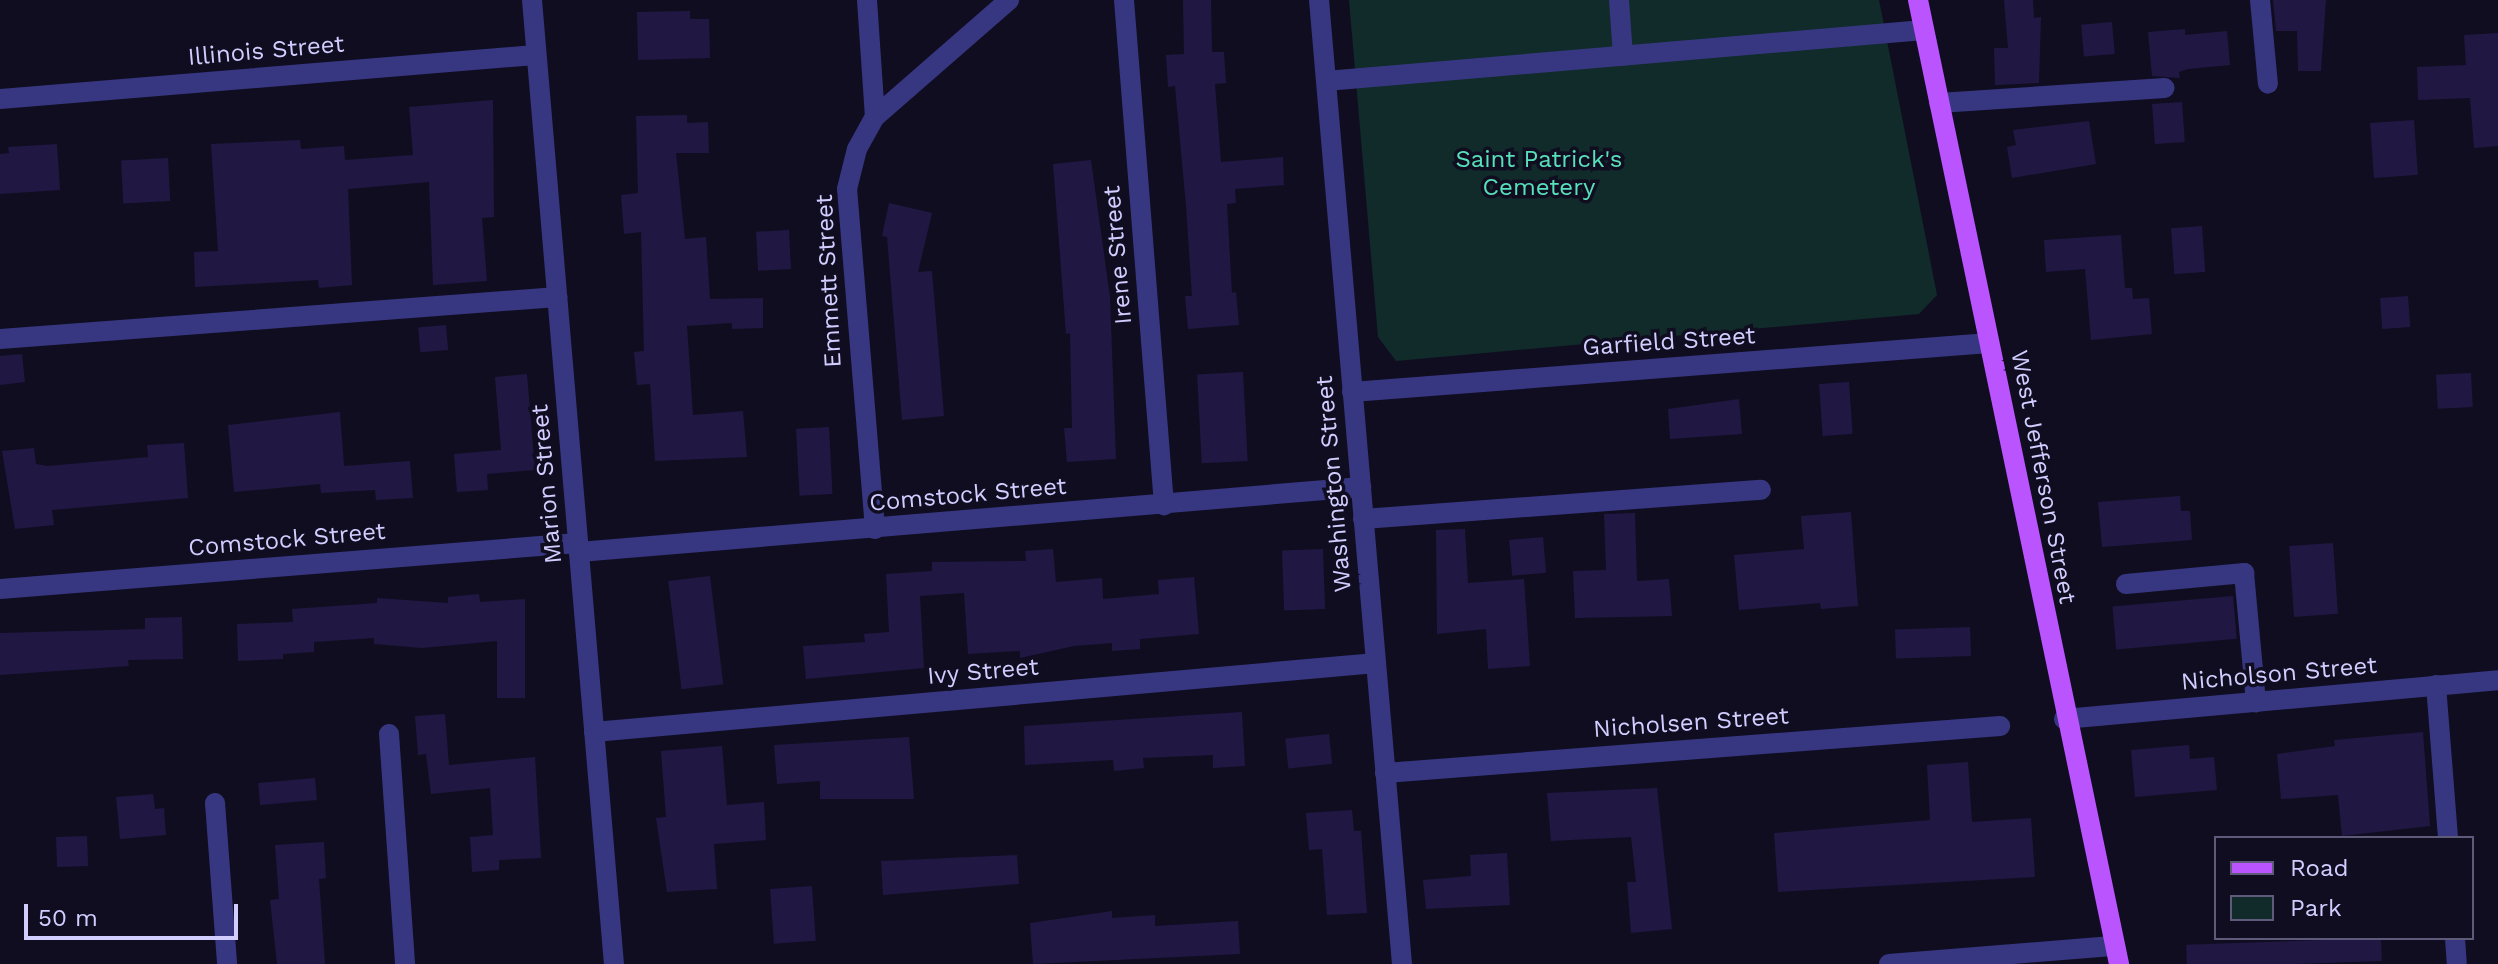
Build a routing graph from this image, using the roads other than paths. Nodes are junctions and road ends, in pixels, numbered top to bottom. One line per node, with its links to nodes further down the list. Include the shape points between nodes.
1 (532, 0): 10 (street, Marion Street)
2 (867, 0): 17 (street)
3 (1009, 0): 17 (street, Emmett Street)
4 (1124, 0): 24 (street, Irene Street)
5 (1319, 0): 12 (street, Washington Street)
6 (1619, 0): 11 (street)
7 (1918, 0): 9 (main road, West Jefferson Street)
8 (2260, 0): 13 (street)
9 (1924, 30): 11 (street); 16 (main road, West Jefferson Street)
10 (535, 55): 15 (street, Illinois Street); 18 (street, Marion Street)
11 (1623, 56): 12 (street)
12 (1326, 81): 21 (street, Washington Street)
13 (2268, 84)
14 (2165, 88): 16 (street)
15 (0, 99)
16 (1939, 103): 20 (main road, West Jefferson Street)
17 (875, 117): 26 (street, Emmett Street, via 857,149 847,189)
18 (557, 297): 19 (street); 27 (street, Marion Street)
19 (0, 339)
20 (1989, 343): 21 (street, Garfield Street); 34 (main road, West Jefferson Street)
21 (1352, 392): 22 (street, Washington Street)
22 (1361, 487): 24 (street, Comstock Street); 25 (street, Washington Street)
23 (1761, 490): 25 (street)
24 (1164, 505): 26 (street, Comstock Street)
25 (1363, 519): 30 (street, Washington Street)
26 (875, 529): 27 (street, Comstock Street)
27 (579, 547): 29 (street, Comstock Street); 36 (street, Marion Street)
28 (2126, 584): 33 (street, via 2244,573)
29 (0, 589)
30 (1376, 663): 36 (street, Ivy Street); 38 (street, Washington Street)
31 (2498, 680): 32 (street, Nicholson Street)
32 (2436, 685): 33 (street, Nicholson Street); 40 (street)
33 (2256, 702): 34 (street, Nicholson Street)
34 (2064, 719): 42 (main road, West Jefferson Street)
35 (2000, 726): 38 (street, Nicholsen Street)
36 (594, 732): 45 (street, Marion Street)
37 (389, 734): 44 (street)
38 (1385, 773): 46 (street, Washington Street)
39 (215, 803): 43 (street)
40 (2448, 836)
41 (2455, 940): 48 (street)
42 (2117, 955): 47 (street)
43 (227, 964)
44 (405, 964)
45 (614, 964)
46 (1402, 964)
47 (1889, 964)
48 (2457, 964)

